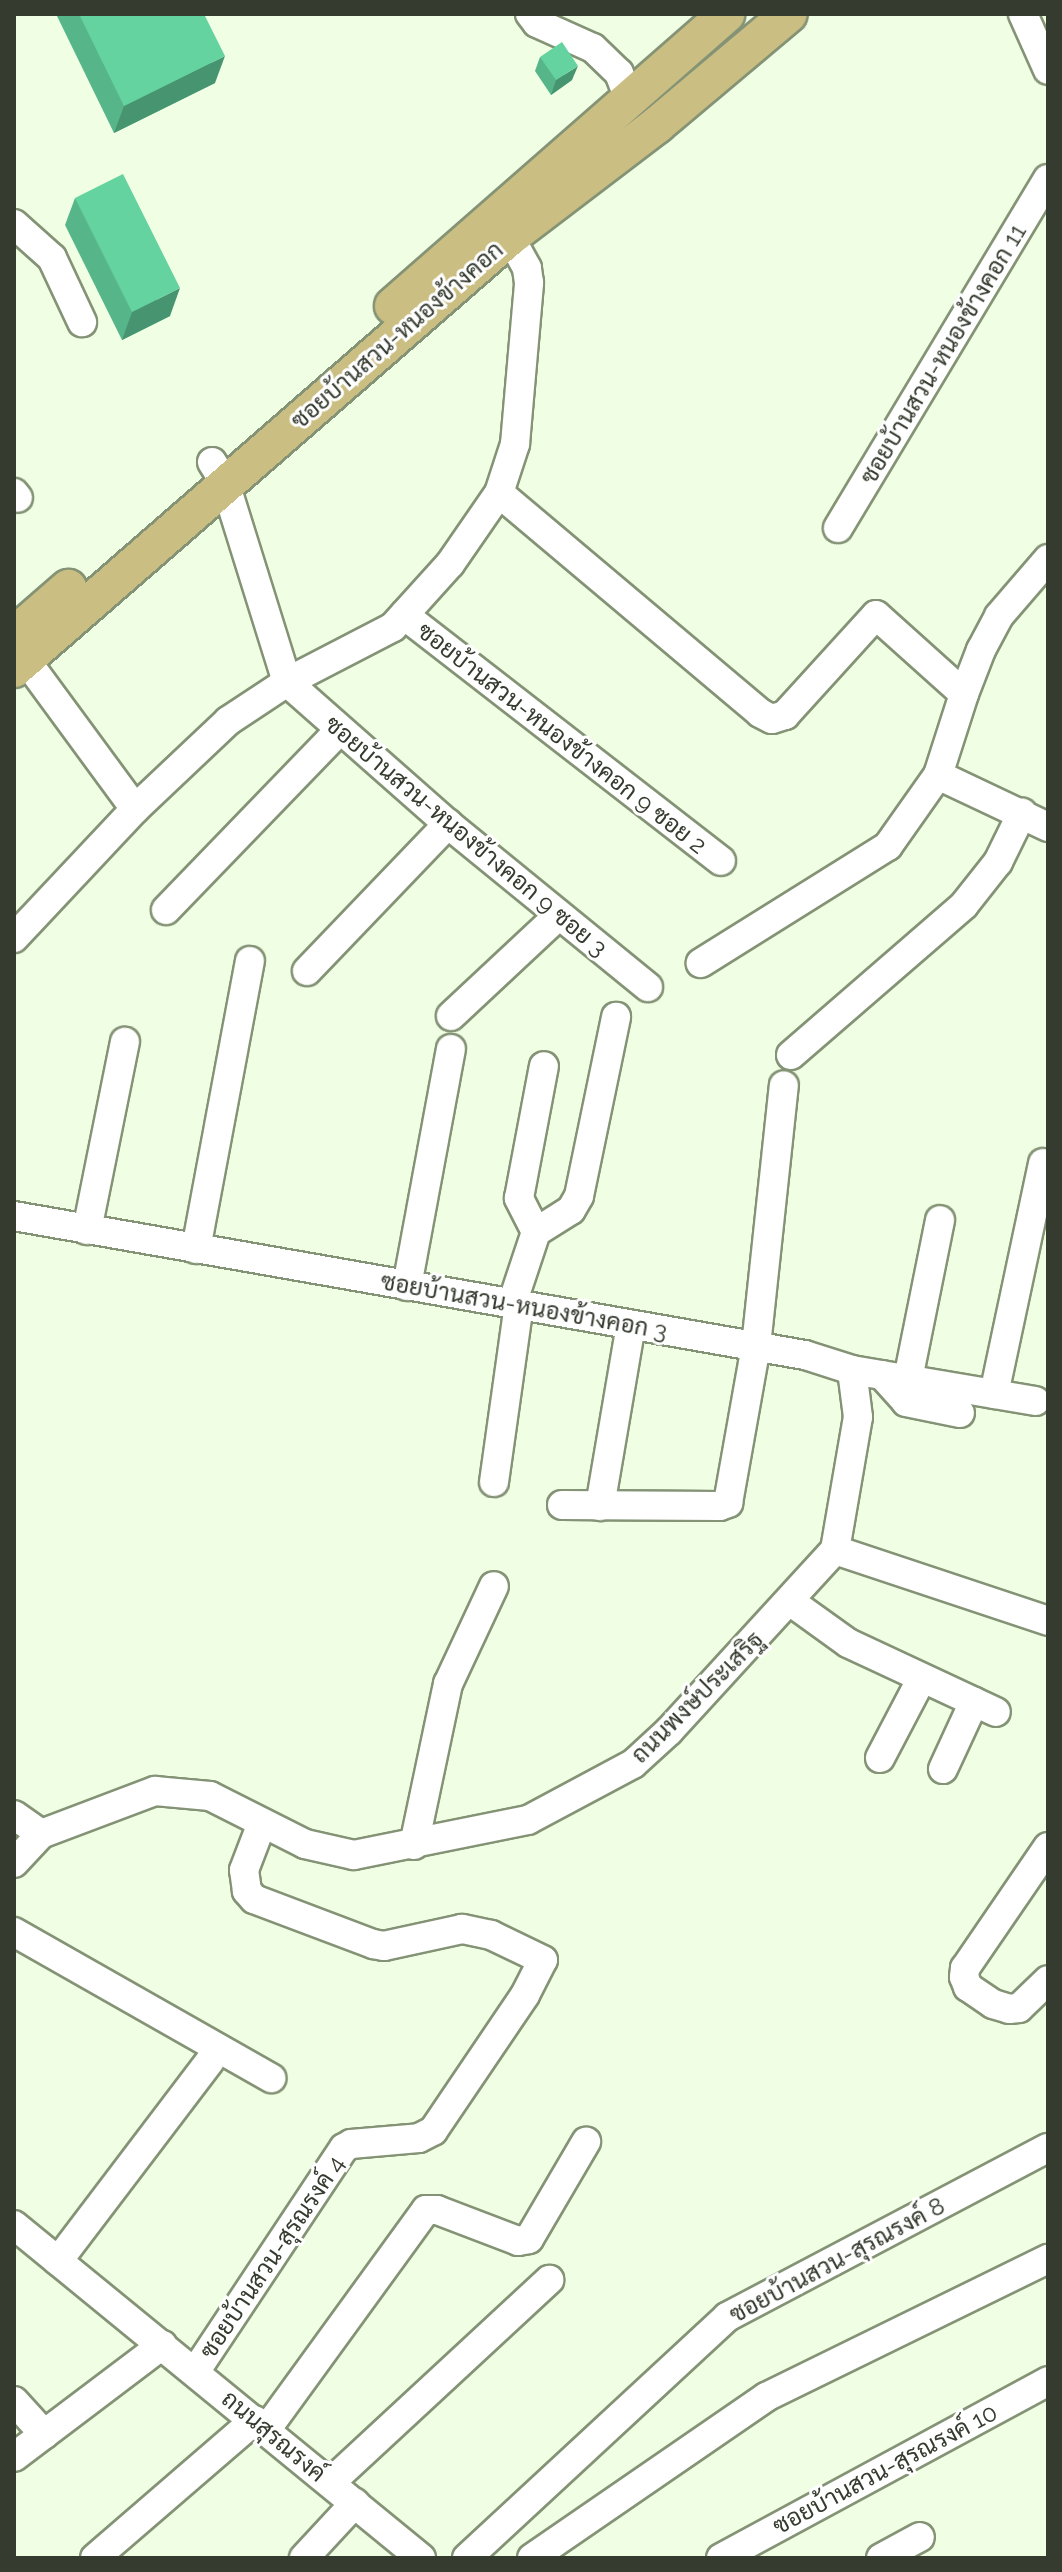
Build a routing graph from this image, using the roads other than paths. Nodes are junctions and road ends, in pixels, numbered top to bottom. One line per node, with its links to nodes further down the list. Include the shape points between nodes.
1 (530, 14): 6 (street, via 537,23 593,48 619,73)
2 (726, 14): 6 (main road, ซอยบ้านสวน-หนองข้างคอก)
3 (789, 14): 9 (main road, ซอยบ้านสวน-หนองข้างคอก, via 657,125)
4 (1023, 14): 5 (street)
5 (1048, 70)
6 (628, 97): 11 (main road, ซอยบ้านสวน-หนองข้างคอก)
7 (1044, 197): 13 (street, ซอยบ้านสวน-หนองข้างคอก 11)
8 (14, 224): 10 (street, via 52,258)
9 (510, 237): 11 (main road, ซอยบ้านสวน-หนองข้างคอก); 12 (street, via 529,283 519,417)
10 (82, 322)
11 (219, 472): 16 (main road, ซอยบ้านสวน-หนองข้างคอก); 17 (street)
12 (499, 493): 15 (street, via 450,564); 18 (street, via 772,719 785,715 876,615)
13 (838, 528)
14 (1048, 559): 18 (street, via 999,616)
15 (404, 615): 17 (street, via 393,627); 25 (street, ซอยบ้านสวน-หนองข้างคอก 9 ซอย 2)
16 (18, 654): 21 (street)
17 (287, 682): 19 (street, ซอยบ้านสวน-หนองข้างคอก 9 ซอย 3); 21 (street, via 228,721)
18 (964, 694): 20 (street)
19 (339, 731): 23 (street, ซอยบ้านสวน-หนองข้างคอก 9 ซอย 3); 26 (street)
20 (938, 775): 22 (street); 30 (street, via 888,846)
21 (135, 809): 28 (street)
22 (1022, 813): 24 (street); 37 (street, via 998,862 964,905)
23 (448, 824): 27 (street, ซอยบ้านสวน-หนองข้างคอก 9 ซอย 3); 31 (street)
24 (1048, 827)
25 (721, 861)
26 (166, 910)
27 (558, 916): 32 (street, ซอยบ้านสวน-หนองข้างคอก 9 ซอย 3); 33 (street)
28 (14, 938)
29 (250, 961): 45 (street)
30 (701, 963)
31 (307, 971)
32 (648, 987)
33 (451, 1016)
34 (616, 1017): 44 (street, via 579,1196 571,1210)
35 (125, 1042): 43 (street)
36 (451, 1049): 46 (street)
37 (791, 1055)
38 (544, 1066): 44 (street, via 519,1198)
39 (784, 1085): 49 (street)
40 (1043, 1163): 52 (street)
41 (14, 1216): 43 (street, ซอยบ้านสวน-หนองข้างคอก 3)
42 (940, 1220): 51 (street)
43 (87, 1230): 45 (street, ซอยบ้านสวน-หนองข้างคอก 3)
44 (536, 1232): 47 (street)
45 (196, 1249): 46 (street, ซอยบ้านสวน-หนองข้างคอก 3)
46 (407, 1286): 47 (street, ซอยบ้านสวน-หนองข้างคอก 3)
47 (516, 1305): 48 (street, ซอยบ้านสวน-หนองข้างคอก 3); 55 (street)
48 (631, 1325): 49 (street, ซอยบ้านสวน-หนองข้างคอก 3); 57 (street)
49 (756, 1346): 50 (street, ซอยบ้านสวน-หนองข้างคอก 3); 57 (street, via 728,1503)
50 (852, 1370): 51 (street, ซอยบ้านสวน-หนองข้างคอก 3); 58 (street, via 858,1417)
51 (895, 1377): 52 (street, ซอยบ้านสวน-หนองข้างคอก 3); 54 (street, via 906,1402)
52 (994, 1394): 53 (street, ซอยบ้านสวน-หนองข้างคอก 3)
53 (1035, 1401)
54 (960, 1413)
55 (494, 1482)
56 (562, 1505): 57 (street)
57 (600, 1506)
58 (835, 1550): 60 (street, ถนนพงษ์ประเสริฐ); 61 (street)
59 (494, 1586): 68 (street, via 448,1684)
60 (791, 1602): 62 (street, via 848,1643); 68 (street, ถนนพงษ์ประเสริฐ, via 633,1764 528,1820)
61 (1048, 1621)
62 (922, 1678): 63 (street); 64 (street, via 985,1707)
63 (880, 1758)
64 (943, 1769)
65 (14, 1815): 67 (street)
66 (262, 1823): 67 (street, ถนนพงษ์ประเสริฐ, via 210,1796 155,1791); 68 (street, ถนนพงษ์ประเสริฐ, via 305,1844 354,1855); 82 (street, ซอยบ้านสวน-สุรณรงค์ 4, via 244,1870 247,1891 254,1899 373,1944 462,1929 491,1935 543,1960 433,2131 419,2138 351,2144 341,2152)
67 (41, 1834): 70 (street, ถนนพงษ์ประเสริฐ)
68 (414, 1845)
69 (1048, 1847): 72 (street, via 965,1968 968,1987 1009,2009 1019,2008)
70 (15, 1860)
71 (14, 1932): 74 (street)
72 (1048, 1980)
73 (210, 2061): 79 (street)
74 (271, 2078)
75 (586, 2142): 85 (street, via 529,2239 518,2241 426,2210)
76 (1048, 2148): 94 (street, ซอยบ้านสวน-สุรณรงค์ 8, via 727,2317)
77 (14, 2225): 79 (street, ถนนสุรณรงค์)
78 (1048, 2259): 95 (street, via 766,2397)
79 (58, 2261): 81 (street, ถนนสุรณรงค์)
80 (549, 2280): 88 (street)
81 (162, 2345): 82 (street, ถนนสุรณรงค์); 86 (street)
82 (195, 2372): 85 (street, ถนนสุรณรงค์)
83 (1048, 2381): 96 (street, ซอยบ้านสวน-สุรณรงค์ 10)
84 (14, 2401): 86 (street)
85 (260, 2425): 88 (street, ถนนสุรณรงค์); 91 (street)
86 (44, 2434): 87 (street)
87 (14, 2457)
88 (330, 2483): 89 (street, ถนนสุรณรงค์)
89 (355, 2503): 92 (street); 93 (street, ถนนสุรณรงค์)
90 (920, 2537): 97 (street)
91 (103, 2556)
92 (304, 2558)
93 (421, 2558)
94 (467, 2558)
95 (532, 2558)
96 (721, 2558)
97 (881, 2558)

